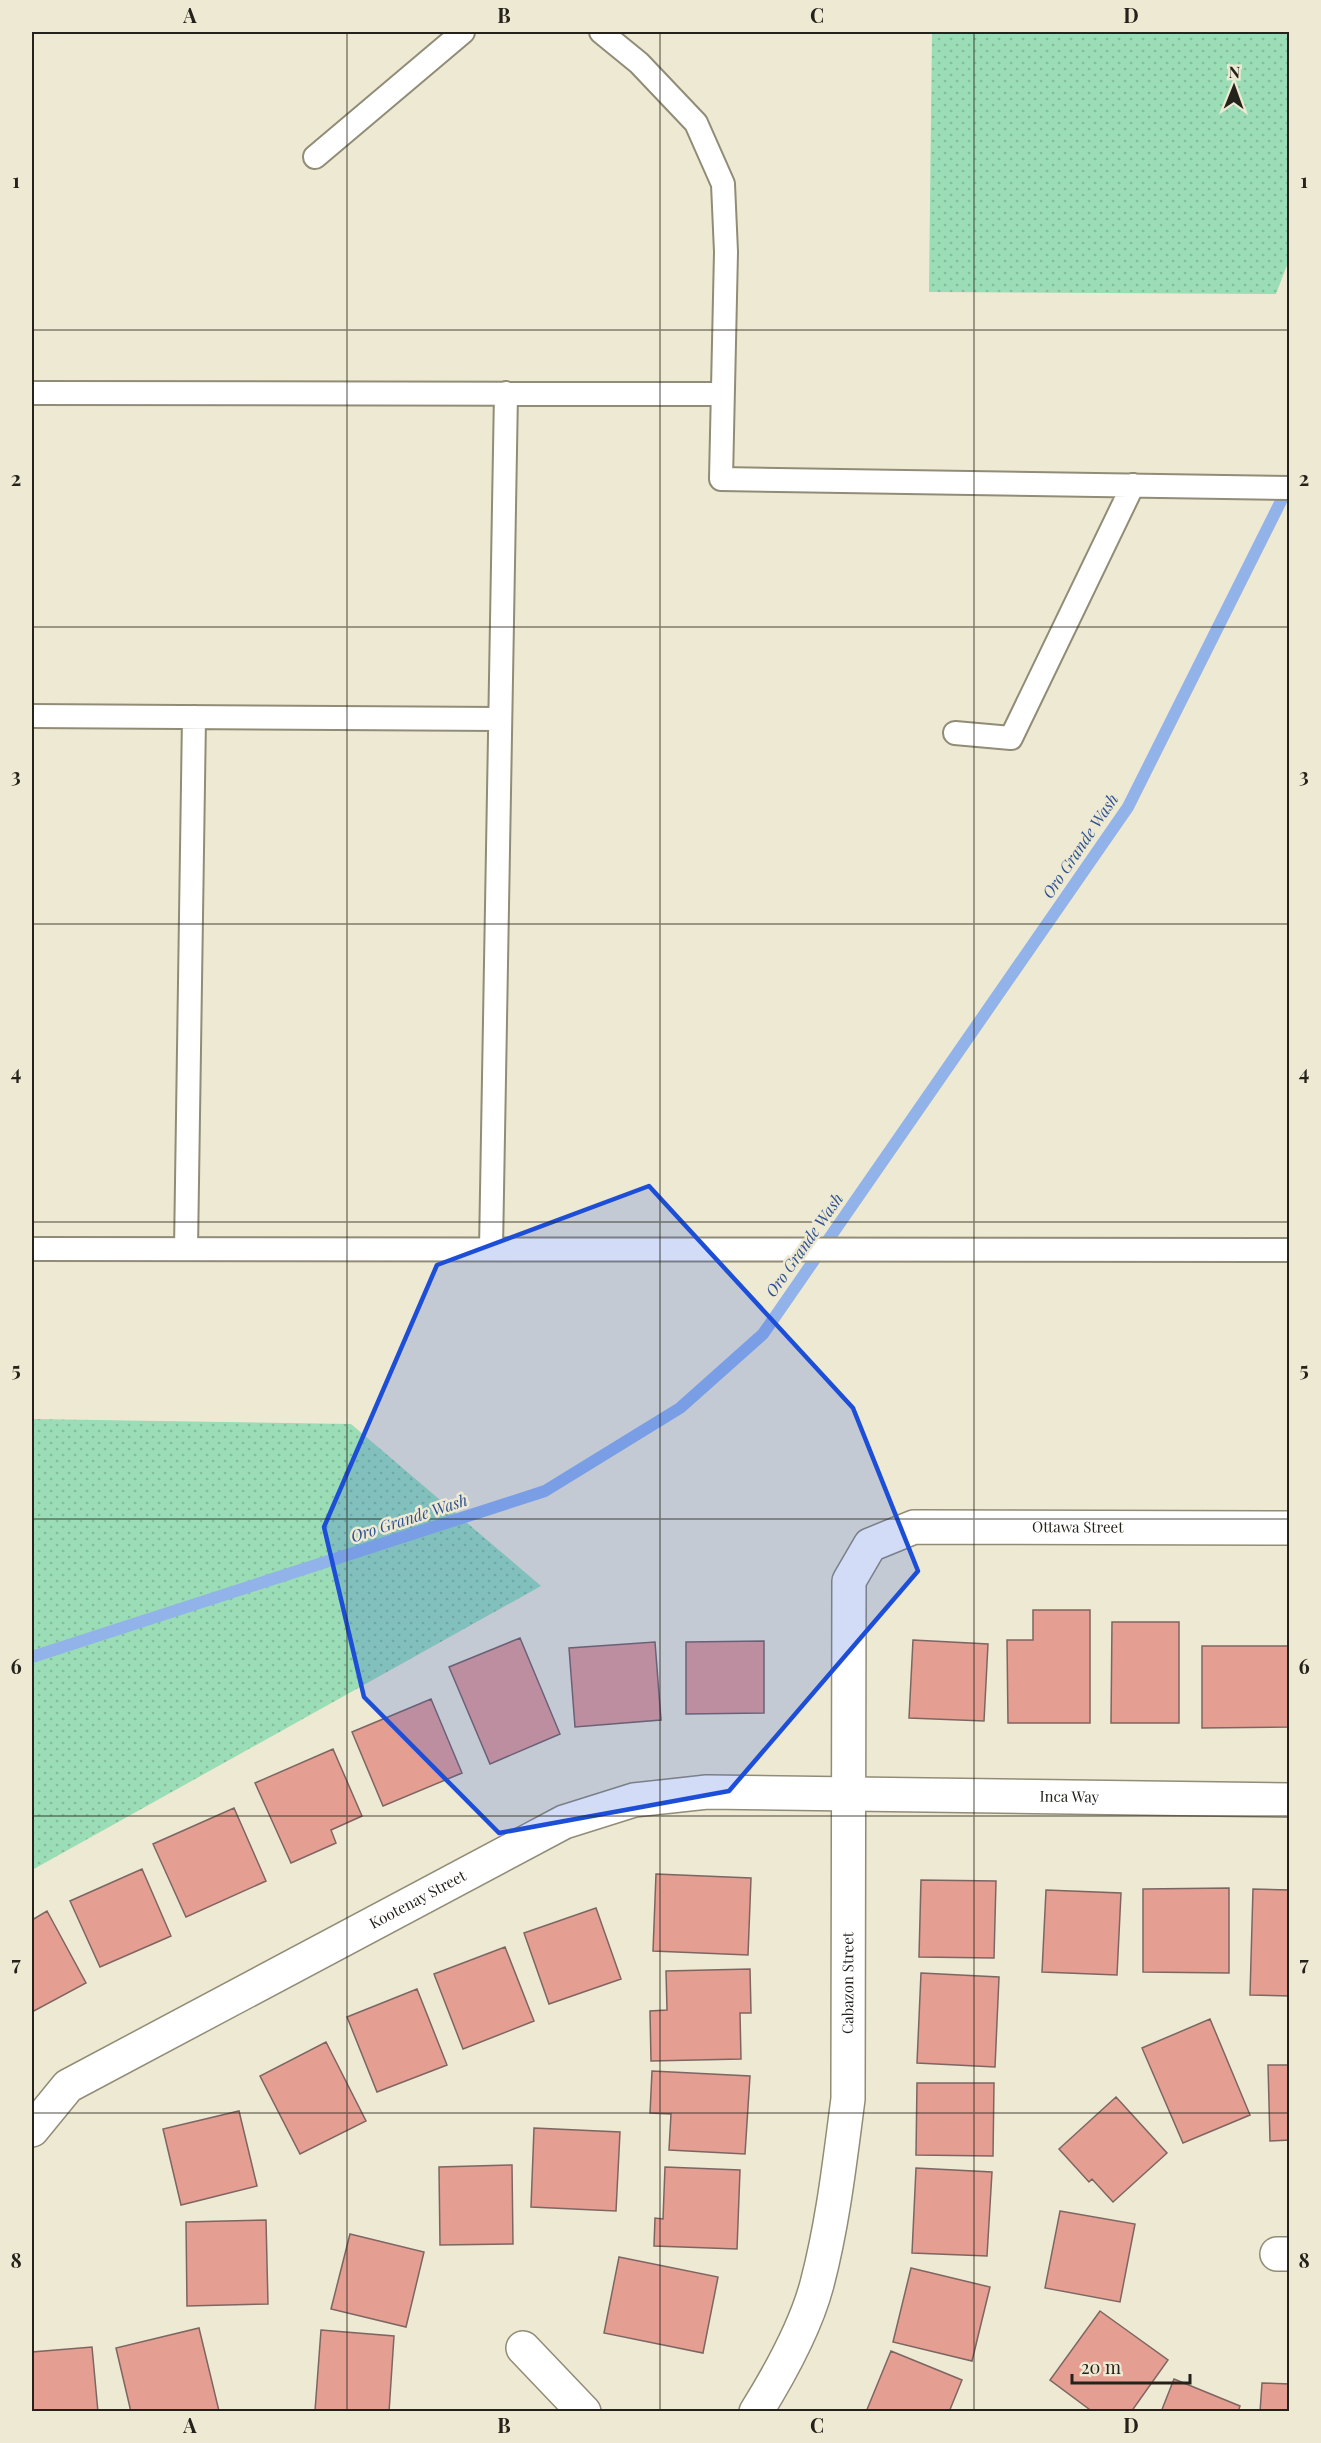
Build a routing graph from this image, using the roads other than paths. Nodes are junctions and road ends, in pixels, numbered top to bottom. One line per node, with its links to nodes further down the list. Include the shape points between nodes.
1 (463, 32): 3 (lane)
2 (601, 32): 6 (lane, via 639,63 696,123 723,184 726,252)
3 (315, 158)
4 (32, 393): 5 (lane)
5 (506, 393): 6 (lane); 11 (lane)
6 (722, 394): 7 (lane, via 721,479)
7 (1133, 485): 8 (lane); 12 (lane, via 1011,738)
8 (1290, 488)
9 (32, 716): 10 (lane)
10 (194, 717): 11 (lane); 14 (lane)
11 (500, 719): 15 (lane)
12 (955, 733)
13 (32, 1249): 14 (lane)
14 (186, 1249): 15 (lane)
15 (491, 1249): 16 (lane)
16 (1290, 1250)
17 (1290, 1528): 18 (street, Ottawa Street, via 914,1527)
18 (870, 1545): 19 (street, Cabazon Street, via 849,1581)
19 (848, 1796): 20 (street, Inca Way); 21 (street, Kootenay Street, via 707,1792 633,1800 564,1822 68,2086); 24 (street, Cabazon Street, via 848,2098 838,2177 816,2286 780,2374)
20 (1290, 1800)
21 (32, 2130)
22 (523, 2348): 23 (street)
23 (584, 2412)
24 (756, 2412)

